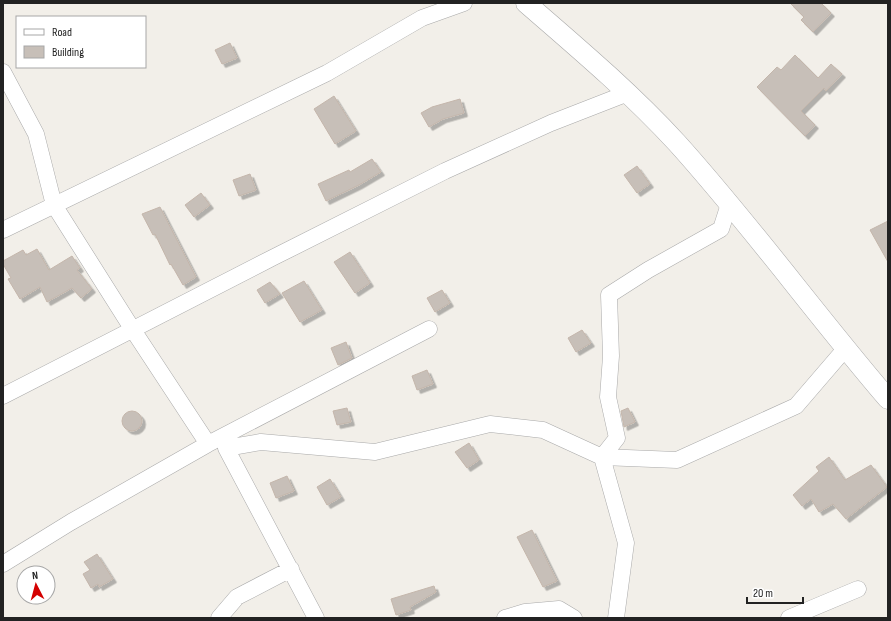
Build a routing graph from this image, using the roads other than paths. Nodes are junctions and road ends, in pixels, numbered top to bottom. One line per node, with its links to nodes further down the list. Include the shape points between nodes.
1 (464, 3): 6 (street, via 422,18 327,73)
2 (526, 3): 4 (street)
3 (3, 72): 6 (street, via 36,134)
4 (628, 93): 5 (street); 9 (street, via 551,123 445,171)
5 (729, 204): 10 (street); 14 (street, via 721,229 609,295 611,356 608,397 617,438)
6 (54, 205): 7 (street); 9 (street)
7 (3, 230)
8 (428, 329): 13 (street)
9 (133, 330): 11 (street); 13 (street)
10 (845, 349): 12 (street); 14 (street, via 796,406 677,460)
11 (3, 396)
12 (888, 399)
13 (208, 444): 15 (street)
14 (602, 457): 16 (street, via 543,430 490,424 375,452 261,442 226,448); 22 (street, via 626,542)
15 (3, 564)
16 (291, 569): 18 (street, via 237,597); 19 (street)
17 (858, 589): 23 (street)
18 (219, 618)
19 (316, 618)
20 (505, 618): 21 (street, via 525,612 559,609)
21 (574, 618)
22 (616, 618)
23 (789, 618)

